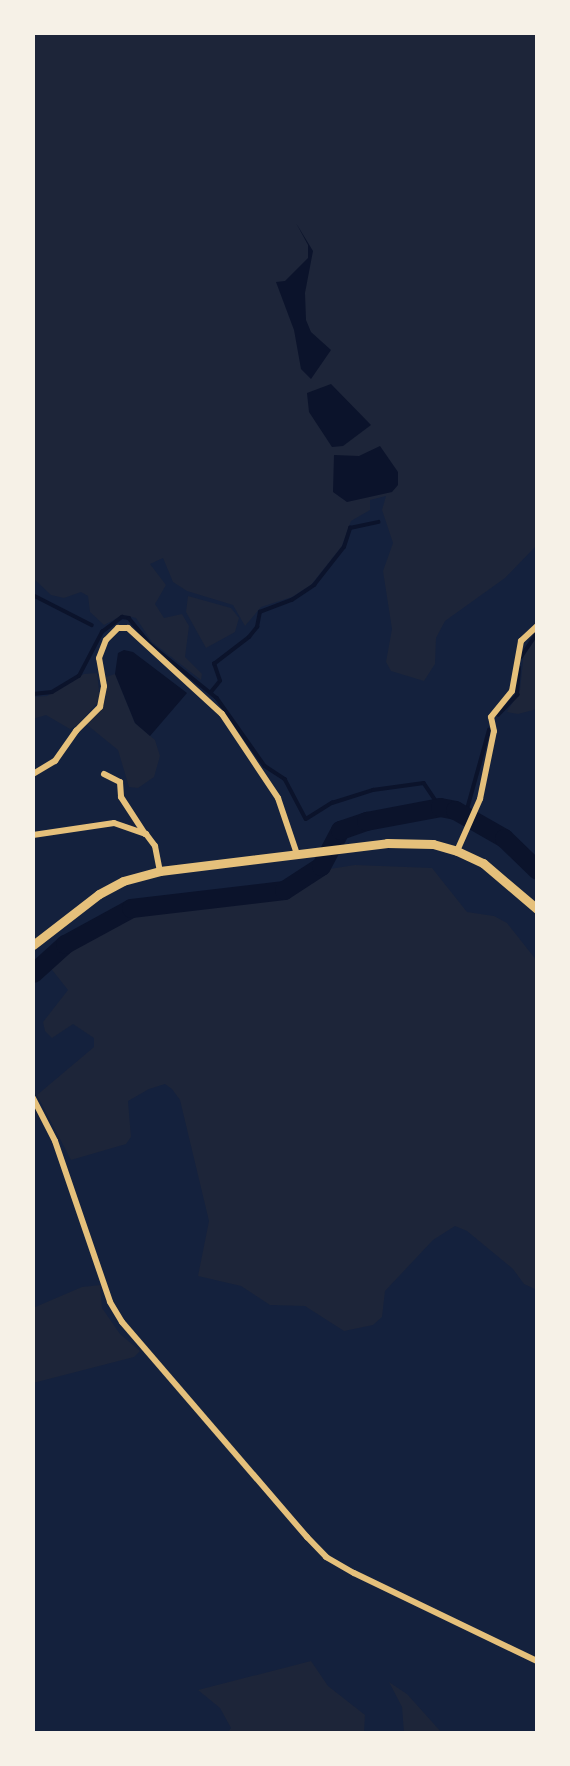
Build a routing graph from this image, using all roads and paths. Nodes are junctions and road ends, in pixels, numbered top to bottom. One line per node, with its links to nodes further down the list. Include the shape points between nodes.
1 (537, 626): 6 (street, via 518,647 512,691 491,717 494,731 477,807)
2 (33, 774): 7 (street, via 55,761 76,730 100,707 104,686 99,658 106,640 118,628 128,628 222,713 278,798)
3 (104, 774): 4 (street, via 120,782 121,797)
4 (146, 834): 5 (street, via 104,823); 8 (street, via 155,846)
5 (33, 835)
6 (457, 851): 7 (main road, via 410,842); 9 (main road, via 483,863)
7 (297, 854): 8 (main road)
8 (160, 871): 10 (main road, via 99,894)
9 (537, 909)
10 (33, 945)
11 (33, 1098): 12 (street, via 55,1140 110,1302 122,1322 307,1537 326,1557 354,1573)
12 (537, 1661)

